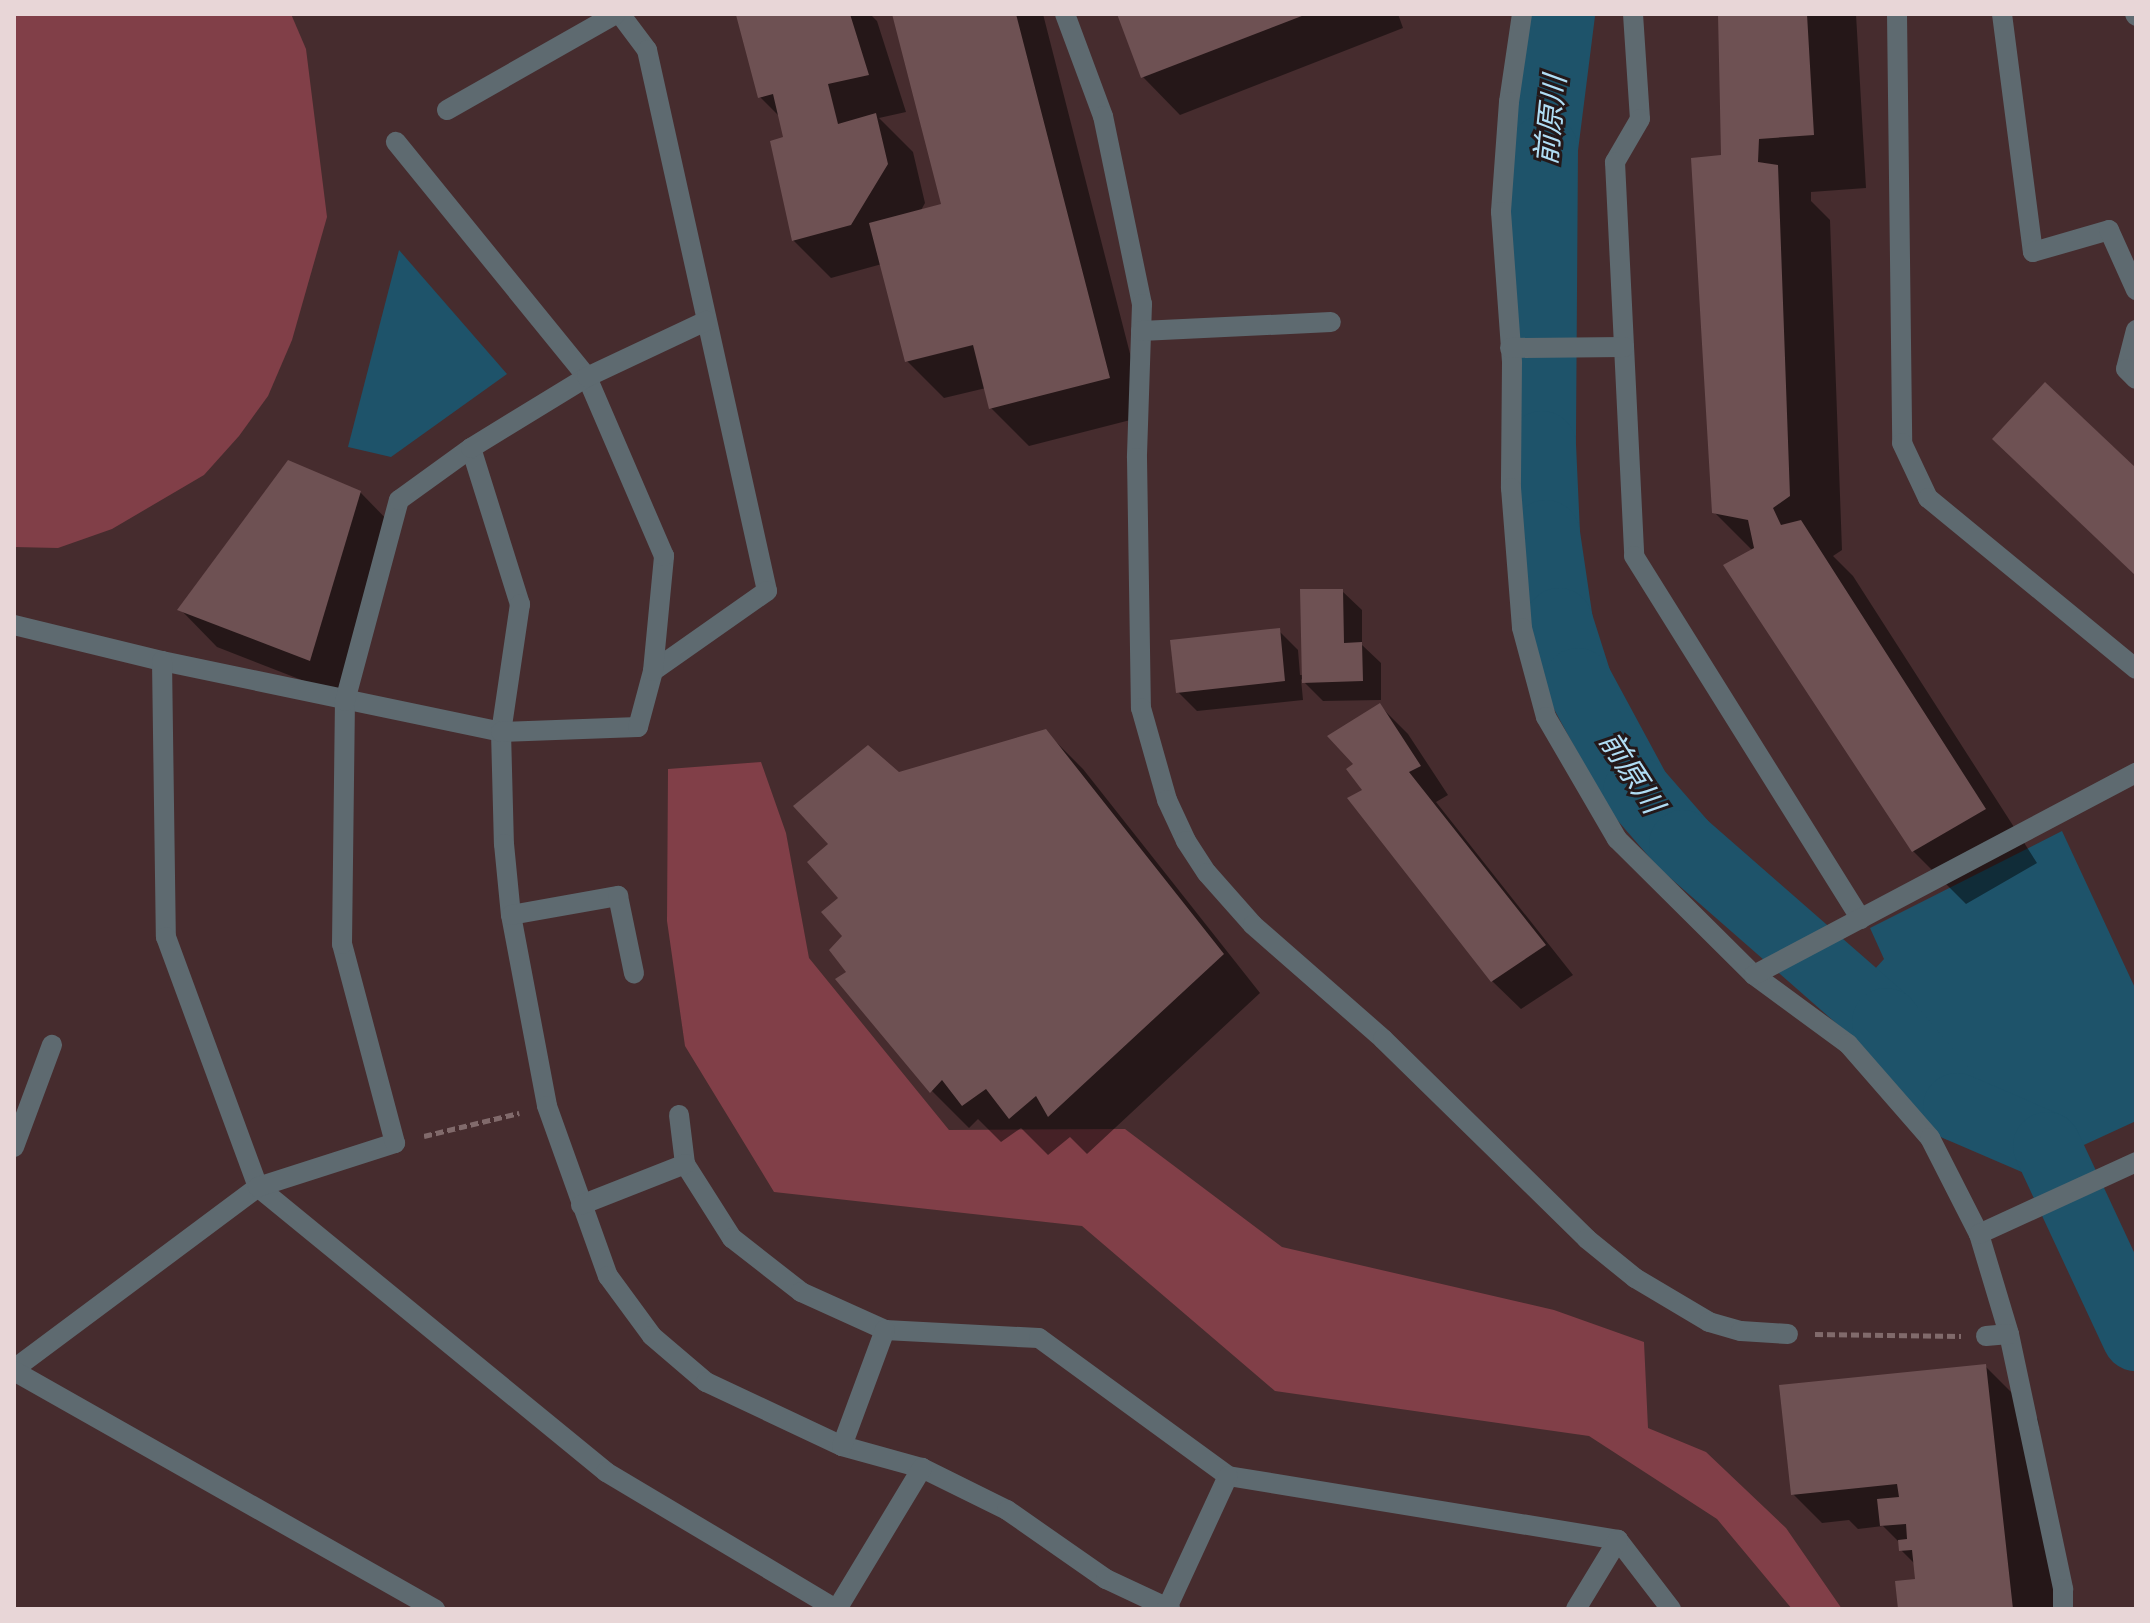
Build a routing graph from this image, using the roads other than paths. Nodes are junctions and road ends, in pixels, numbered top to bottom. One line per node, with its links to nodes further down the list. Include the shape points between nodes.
1 (618, 14): 7 (street); 10 (street, via 647,50)
2 (1065, 14): 13 (street, via 1103,116 1123,199 1142,304)
3 (1522, 14): 15 (street, via 1501,212)
4 (1633, 14): 14 (street, via 1640,119 1615,162)
5 (1897, 14): 21 (street, via 1902,443 1928,498)
6 (2002, 14): 9 (street, via 2033,252 2109,230)
7 (447, 110)
8 (396, 142): 16 (street)
9 (2136, 290)
10 (706, 321): 16 (street); 22 (street, via 767,591)
11 (1331, 322): 13 (street)
12 (2136, 330): 17 (street, via 2126,369)
13 (1141, 331): 39 (street, via 1141,708 1167,800 1186,841 1253,925 1383,1039 1599,1249 1635,1278 1709,1322 1741,1331)
14 (1624, 347): 15 (street); 27 (street, via 1634,556)
15 (1510, 348): 29 (street, via 1511,488 1522,628 1546,717 1617,839)
16 (587, 377): 18 (street); 22 (street, via 664,556)
17 (2136, 379)
18 (471, 448): 23 (street, via 399,500); 24 (street, via 520,604)
19 (14, 625): 20 (street)
20 (162, 661): 23 (street); 35 (street, via 166,937)
21 (2136, 669)
22 (653, 671): 24 (street, via 638,727)
23 (345, 701): 24 (street); 35 (street, via 342,944 395,1143)
24 (501, 732): 26 (street)
25 (2136, 773): 27 (street)
26 (511, 915): 28 (street, via 618,896); 36 (street, via 547,1106)
27 (1861, 919): 29 (street)
28 (634, 973)
29 (1754, 975): 37 (street, via 1848,1044 1930,1138)
30 (52, 1045): 32 (street)
31 (679, 1115): 34 (street)
32 (14, 1147)
33 (2136, 1162): 37 (street)
34 (685, 1164): 36 (street); 38 (street, via 732,1238 801,1292)
35 (258, 1187): 42 (street); 49 (street, via 606,1472)
36 (581, 1205): 43 (street, via 608,1276 652,1336 706,1382)
37 (1979, 1234): 40 (street)
38 (885, 1330): 43 (street); 45 (street, via 1039,1338)
39 (1788, 1334)
40 (2009, 1334): 41 (street); 52 (street)
41 (1986, 1336)
42 (14, 1370): 48 (street)
43 (842, 1446): 44 (street)
44 (922, 1468): 47 (street, via 1007,1510 1106,1579); 49 (street)
45 (1228, 1476): 46 (street); 47 (street)
46 (1618, 1540): 50 (street); 51 (street)
47 (1168, 1608)
48 (435, 1609)
49 (836, 1609)
50 (1576, 1609)
51 (1671, 1609)
52 (2063, 1609)

